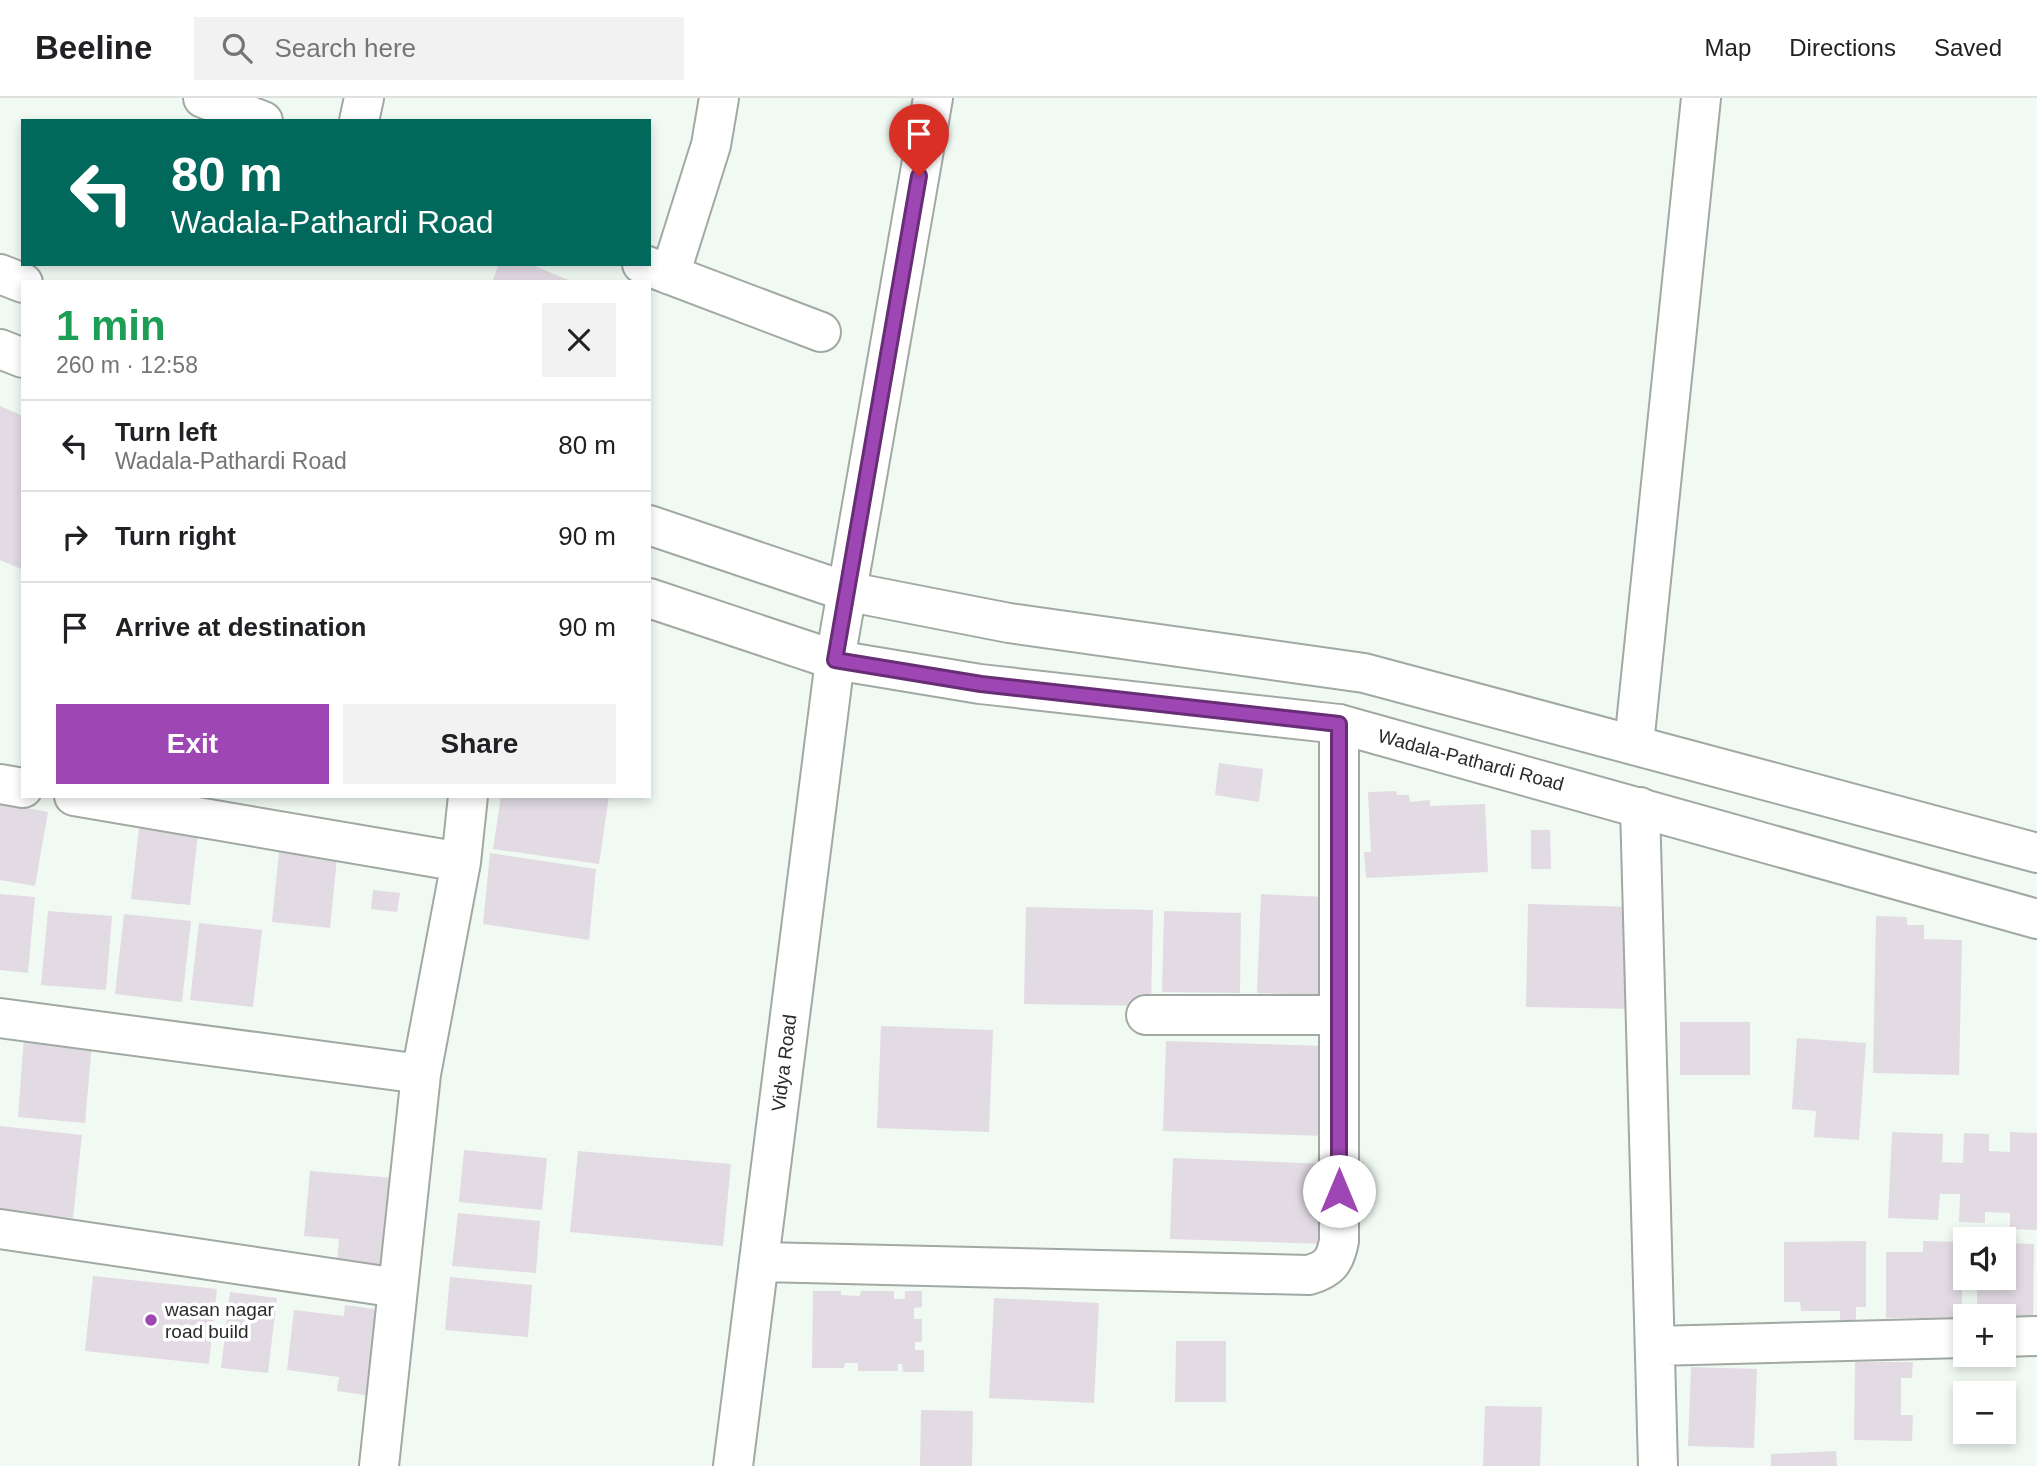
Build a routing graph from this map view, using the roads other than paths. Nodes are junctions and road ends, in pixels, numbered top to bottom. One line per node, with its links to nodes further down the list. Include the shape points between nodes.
1 (203, 98): 6 (street)
2 (364, 98): 7 (street)
3 (719, 98): 8 (street, via 711,145)
4 (933, 98): 15 (street, Vidya Road)
5 (1701, 98): 19 (street)
6 (258, 119)
7 (359, 119)
8 (656, 270): 11 (street)
9 (0, 274): 10 (street)
10 (21, 282)
11 (821, 332)
12 (0, 349): 13 (street)
13 (21, 357)
14 (651, 526): 15 (street)
15 (845, 591): 17 (street, Vidya Road); 19 (street, via 1009,623 1364,673)
16 (651, 599): 17 (street, Wadala-Pathardi Road)
17 (835, 660): 18 (street, Wadala-Pathardi Road, via 981,684); 33 (street, Vidya Road)
18 (1339, 724): 24 (street, Wadala-Pathardi Road); 29 (street)
19 (1634, 744): 25 (street)
20 (0, 784): 21 (street)
21 (21, 788)
22 (86, 798): 26 (street)
23 (468, 798): 26 (street)
24 (1640, 807): 27 (street, Wadala-Pathardi Road); 38 (street)
25 (2037, 853)
26 (460, 862): 31 (street)
27 (2037, 919)
28 (1146, 1015): 29 (street)
29 (1339, 1015): 33 (street, via 1339,1241 1330,1267 1319,1272)
30 (0, 1018): 31 (street)
31 (421, 1074): 34 (street)
32 (0, 1229): 34 (street)
33 (759, 1262): 40 (street, Vidya Road)
34 (398, 1288): 39 (street)
35 (2037, 1336): 36 (street)
36 (2016, 1337)
37 (1953, 1338): 38 (street)
38 (1655, 1346): 41 (street)
39 (379, 1466)
40 (733, 1466)
41 (1658, 1466)

